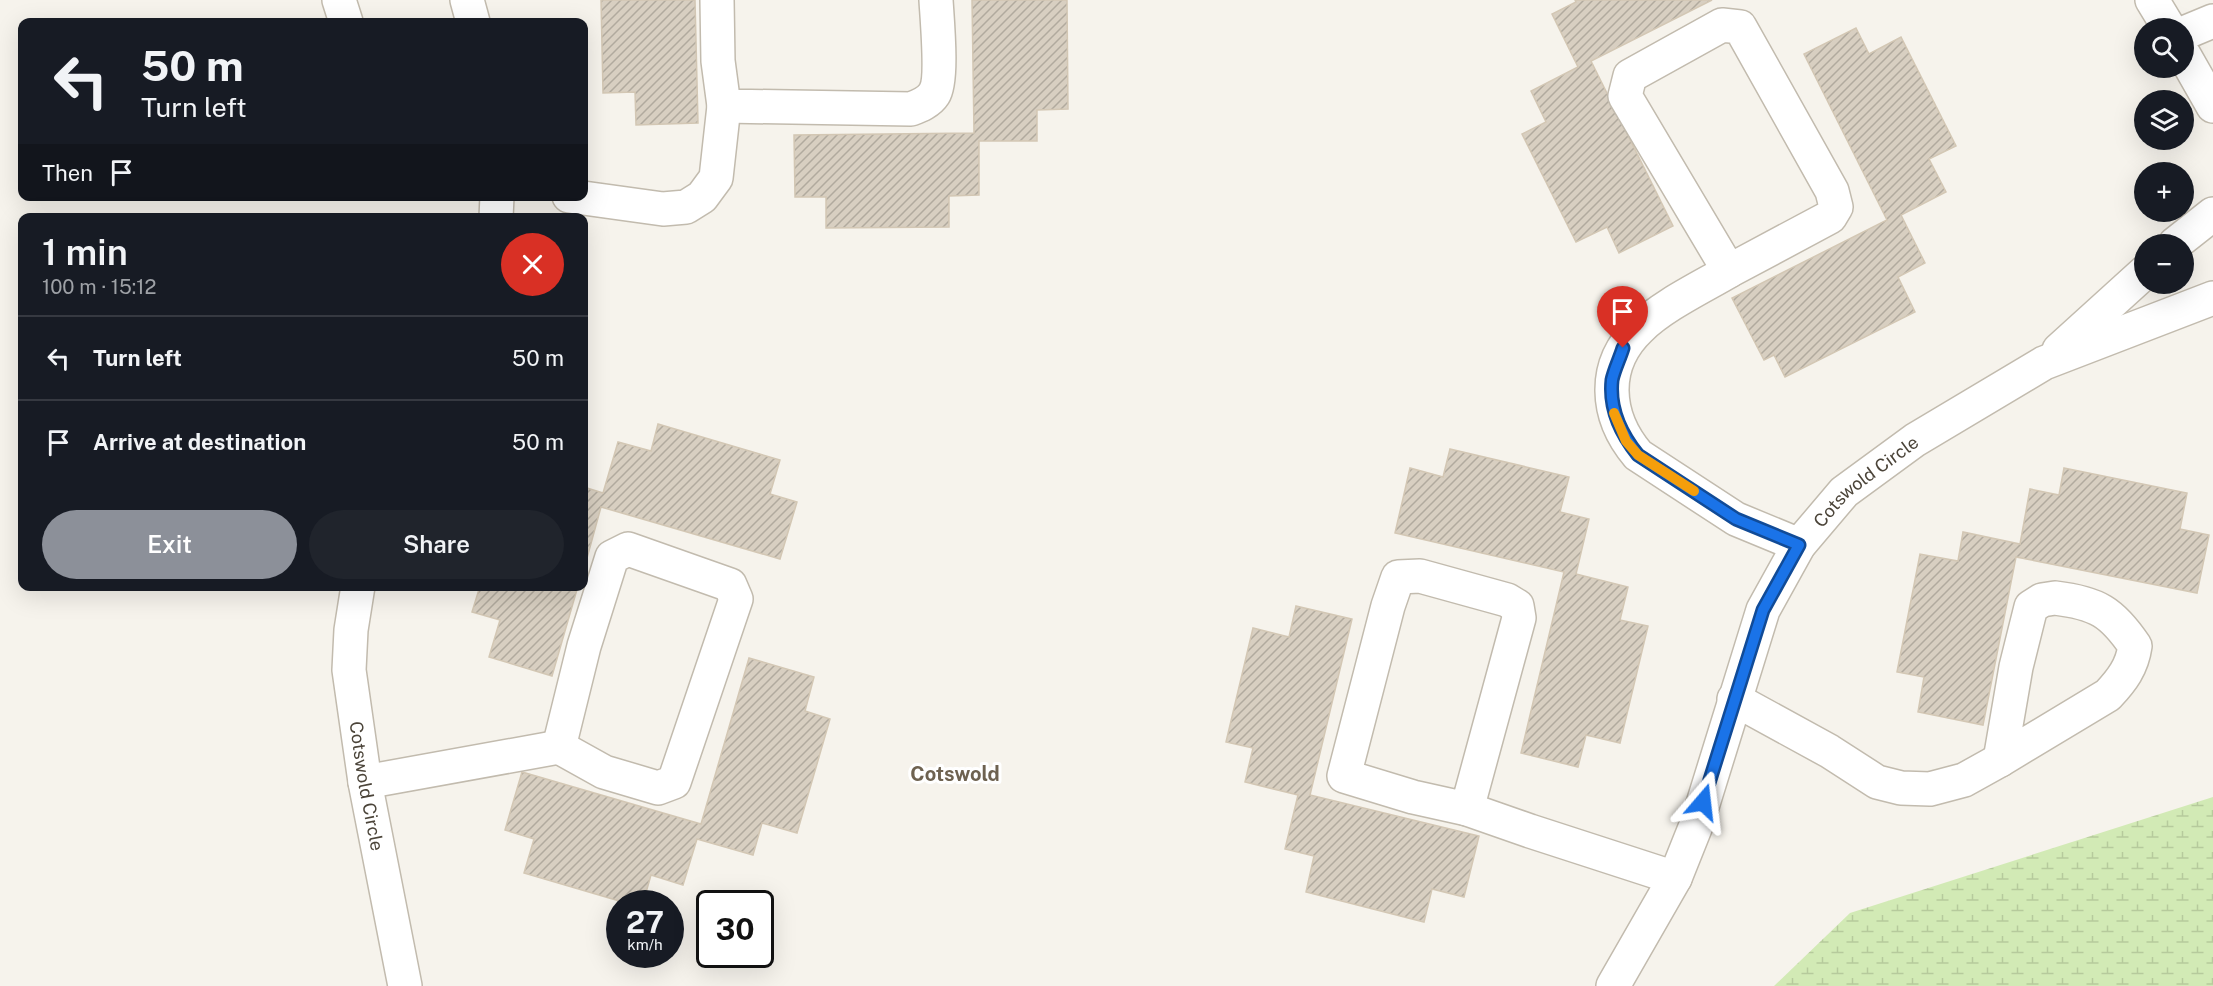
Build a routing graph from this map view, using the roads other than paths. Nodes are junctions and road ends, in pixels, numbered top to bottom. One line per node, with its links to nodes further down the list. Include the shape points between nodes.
1 (339, 0): 6 (street)
2 (467, 0): 7 (street)
3 (717, 0): 12 (street, via 718,61)
4 (936, 0): 12 (street, via 938,75 935,93 924,104 911,109)
5 (2152, 0): 8 (street)
6 (345, 18)
7 (472, 18)
8 (2163, 18)
9 (2213, 21): 10 (street)
10 (2194, 29)
11 (2196, 60): 13 (street)
12 (724, 106): 14 (street, via 716,178 702,197 686,207 663,209)
13 (2213, 106)
14 (588, 199)
15 (2213, 214): 16 (street)
16 (2188, 234)
17 (1729, 271): 17 (street, via 1830,217 1836,207 1832,191 1740,27 1722,25 1630,76 1625,96); 21 (street, via 1656,315 1623,348 1612,380 1614,412 1626,441 1638,455 1736,519)
18 (2134, 282): 20 (street, Cotswold Circle)
19 (2213, 298): 20 (street, Cotswold Circle)
20 (2044, 363): 21 (street, Cotswold Circle, via 1897,453 1845,492)
21 (1799, 545): 23 (street, Cotswold Circle, via 1763,610)
22 (357, 591): 26 (street, Cotswold Circle, via 349,670)
23 (1734, 699): 25 (street, via 1877,782 1901,788 1930,789 1964,780); 28 (street, Cotswold Circle, via 1697,823)
24 (559, 747): 24 (street, via 604,772 657,788 674,782 736,598 730,585 628,549 612,557 584,646); 26 (street)
25 (2000, 759): 25 (street, via 2108,694 2122,680 2134,658 2135,646 2121,624 2078,600 2055,598 2031,607)
26 (365, 782): 29 (street, Cotswold Circle)
27 (1467, 809): 27 (street, via 1344,776 1398,577 1420,576 1517,606 1519,618); 28 (street)
28 (1675, 878): 30 (street, Cotswold Circle)
29 (405, 986)
30 (1613, 986)

